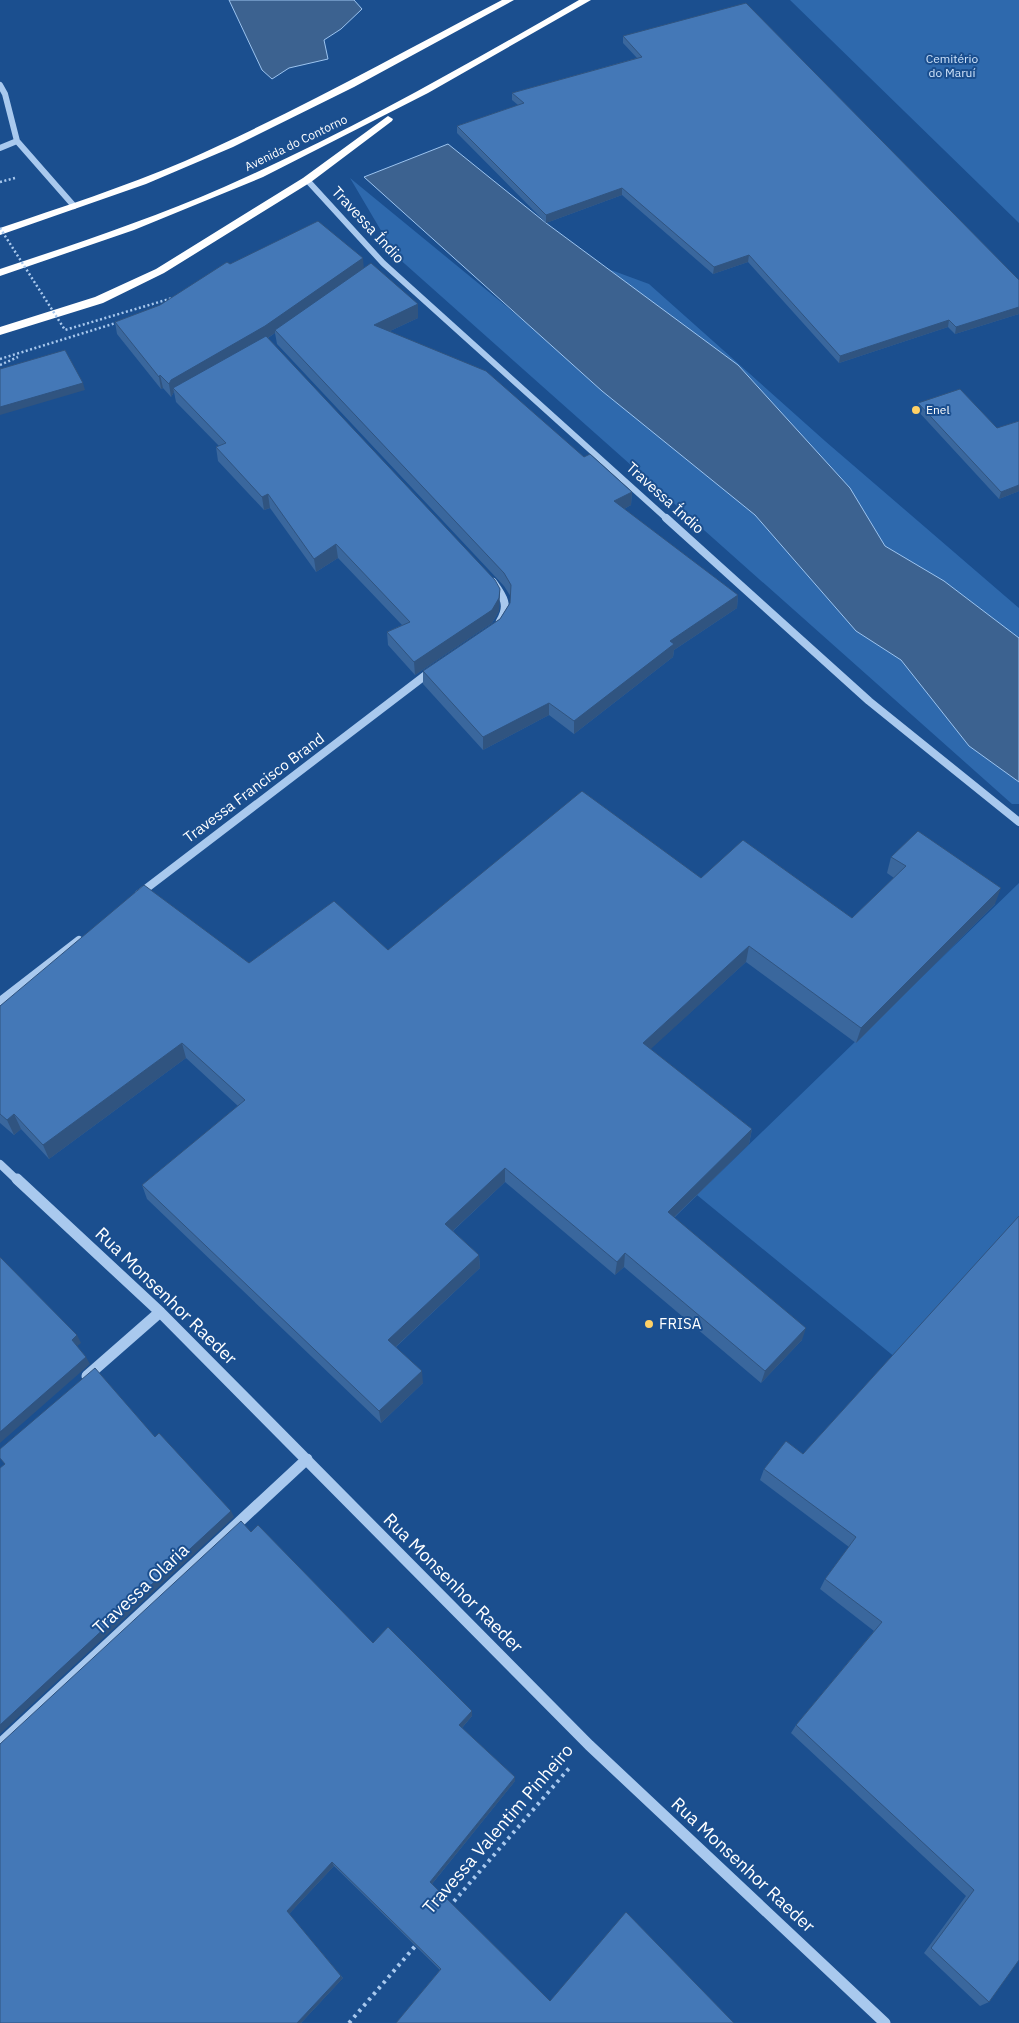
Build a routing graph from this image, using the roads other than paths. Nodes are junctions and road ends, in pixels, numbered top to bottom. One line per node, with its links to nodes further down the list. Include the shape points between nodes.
1 (510, 0): 10 (highway, Avenida do Contorno, via 292,114 190,162)
2 (586, 0): 4 (highway, Avenida do Contorno)
3 (0, 85): 5 (street)
4 (418, 96): 9 (highway); 14 (highway, Avenida do Contorno, via 258,176 126,230)
5 (10, 112): 6 (street); 7 (street)
6 (0, 115)
7 (17, 141): 8 (street); 10 (street)
8 (0, 148)
9 (307, 180): 12 (street, Travessa Índio); 15 (highway, via 151,275 99,300)
10 (74, 206): 11 (highway, Avenida do Contorno)
11 (0, 230)
12 (383, 263): 13 (street); 20 (street, Travessa Índio, via 869,700)
13 (375, 269)
14 (0, 273)
15 (0, 331)
16 (486, 575): 17 (street)
17 (500, 590): 18 (street, via 506,601)
18 (496, 627)
19 (439, 666): 21 (street, Travessa Francisco Brand)
20 (1019, 822)
21 (133, 899)
22 (86, 935): 23 (street)
23 (0, 1001)
24 (0, 1164): 25 (street, Rua Monsenhor Raeder)
25 (160, 1312): 26 (street); 27 (street, Rua Monsenhor Raeder)
26 (80, 1382)
27 (307, 1459): 28 (street, Travessa Olaria); 29 (street, Rua Monsenhor Raeder, via 589,1745)
28 (0, 1744)
29 (885, 2023)

